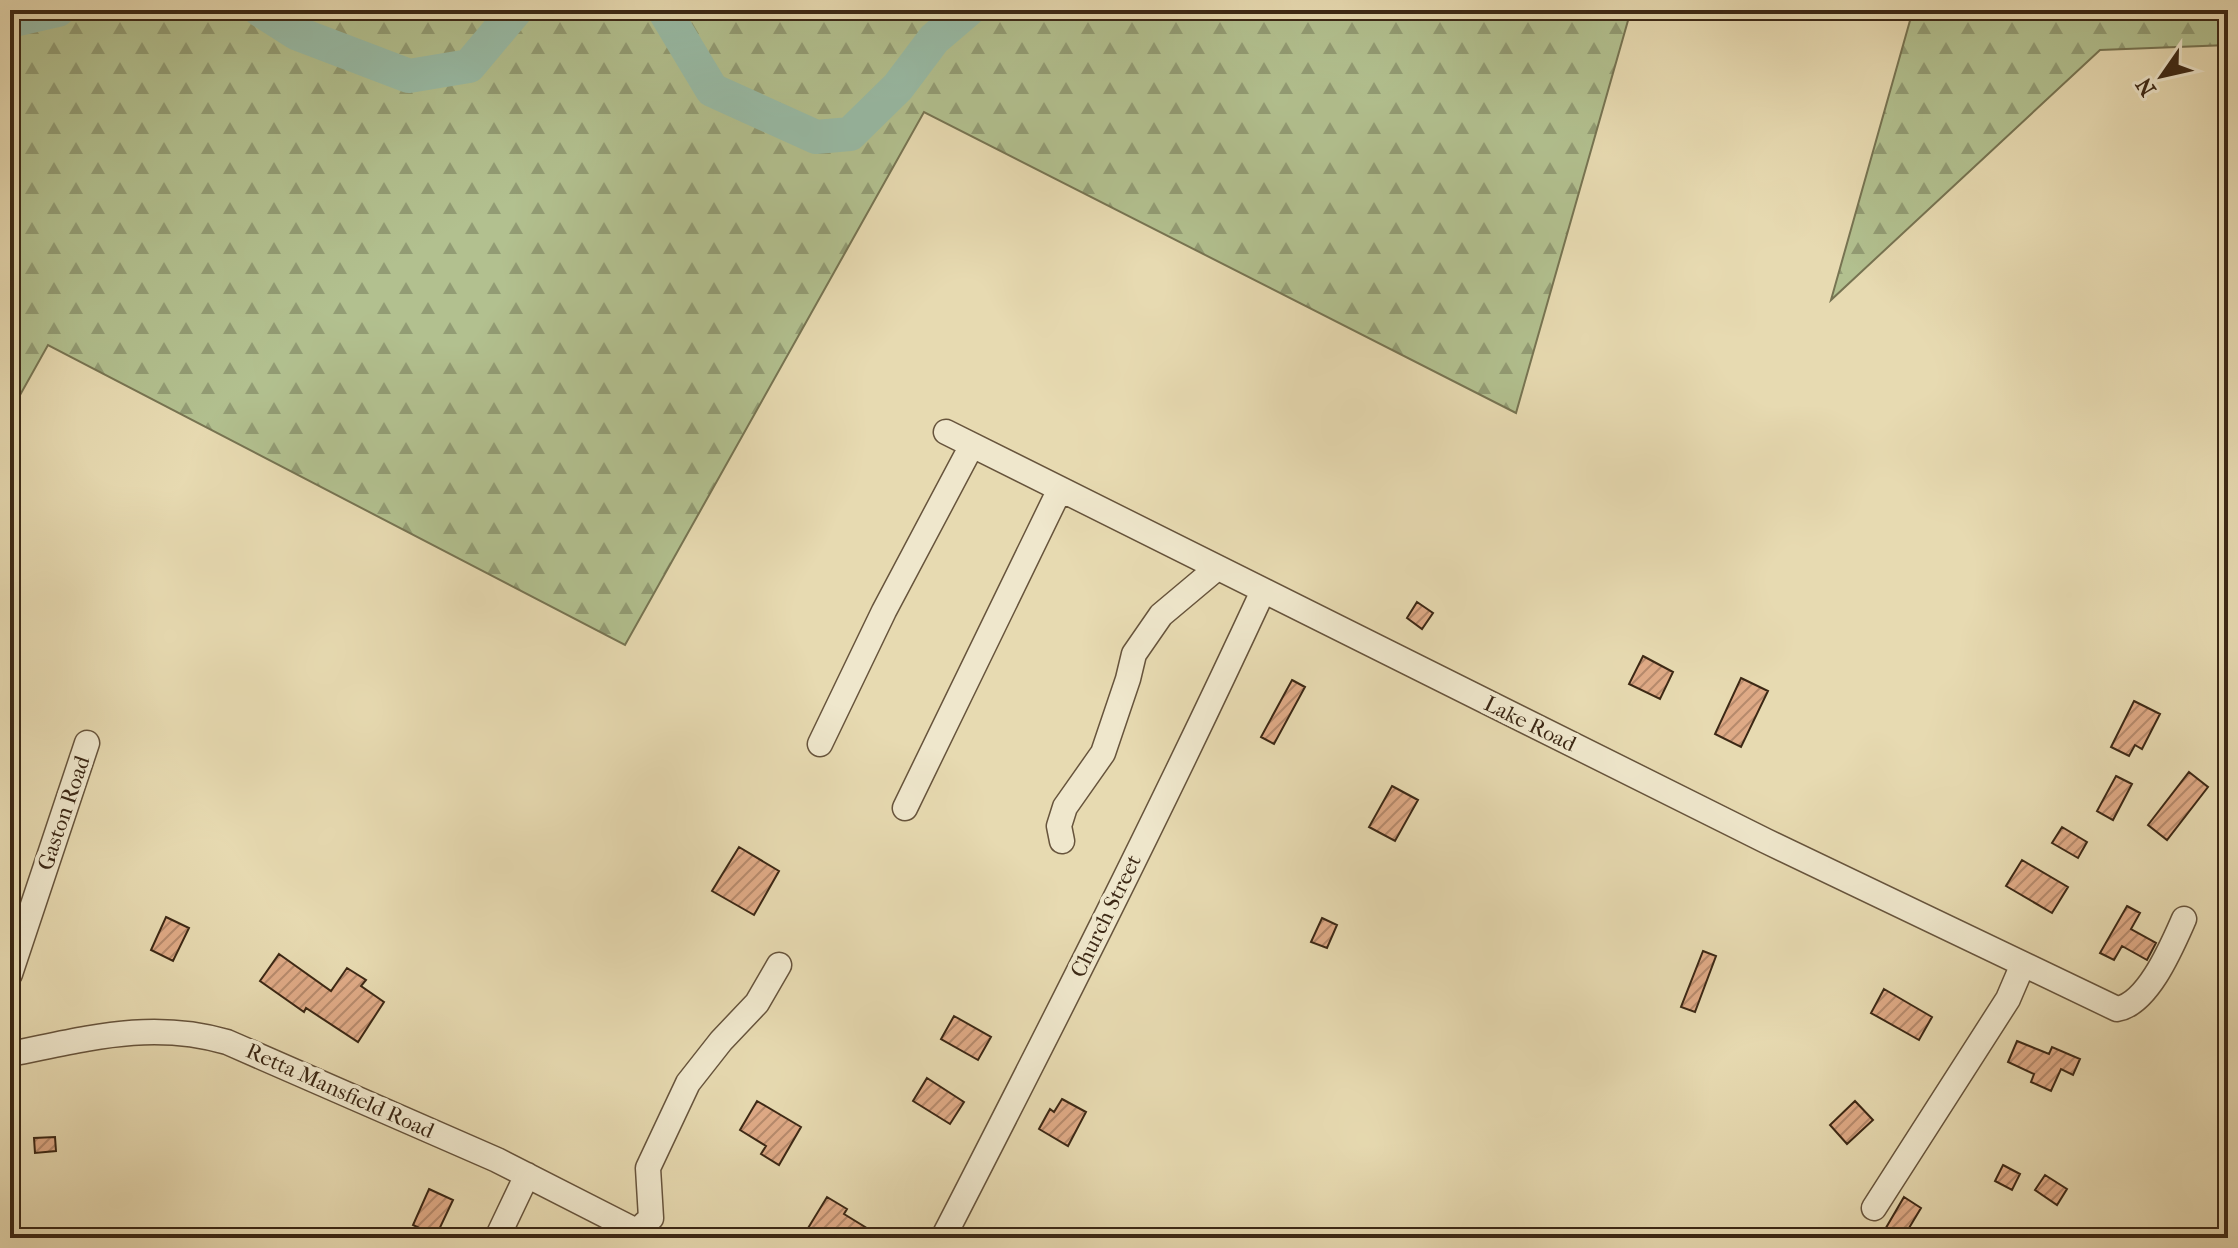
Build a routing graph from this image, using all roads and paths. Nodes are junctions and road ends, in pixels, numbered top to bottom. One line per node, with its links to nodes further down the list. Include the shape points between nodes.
1 (946, 432): 2 (street, Lake Road)
2 (972, 445): 3 (street, Lake Road); 7 (street)
3 (1060, 489): 4 (street, Lake Road); 8 (street)
4 (1217, 568): 5 (street, Lake Road); 9 (street, via 1176,599 1144,635 1103,753 1065,807 1059,826)
5 (1263, 591): 11 (street, Lake Road); 19 (street, Church Street)
6 (87, 743): 13 (street, Gaston Road)
7 (820, 744)
8 (905, 808)
9 (1062, 841)
10 (2184, 919): 11 (street, Lake Road, via 2157,973 2128,1007 2117,1009)
11 (2023, 964): 16 (street, via 2008,999)
12 (779, 965): 17 (street, via 757,1003 688,1083 648,1168 651,1218)
13 (10, 974)
14 (10, 1054): 15 (street, Retta Mansfield Road, via 118,1034 194,1033 227,1042)
15 (527, 1175): 17 (street, Retta Mansfield Road); 18 (street)
16 (1874, 1208)
17 (644, 1235)
18 (497, 1238)
19 (943, 1238)

